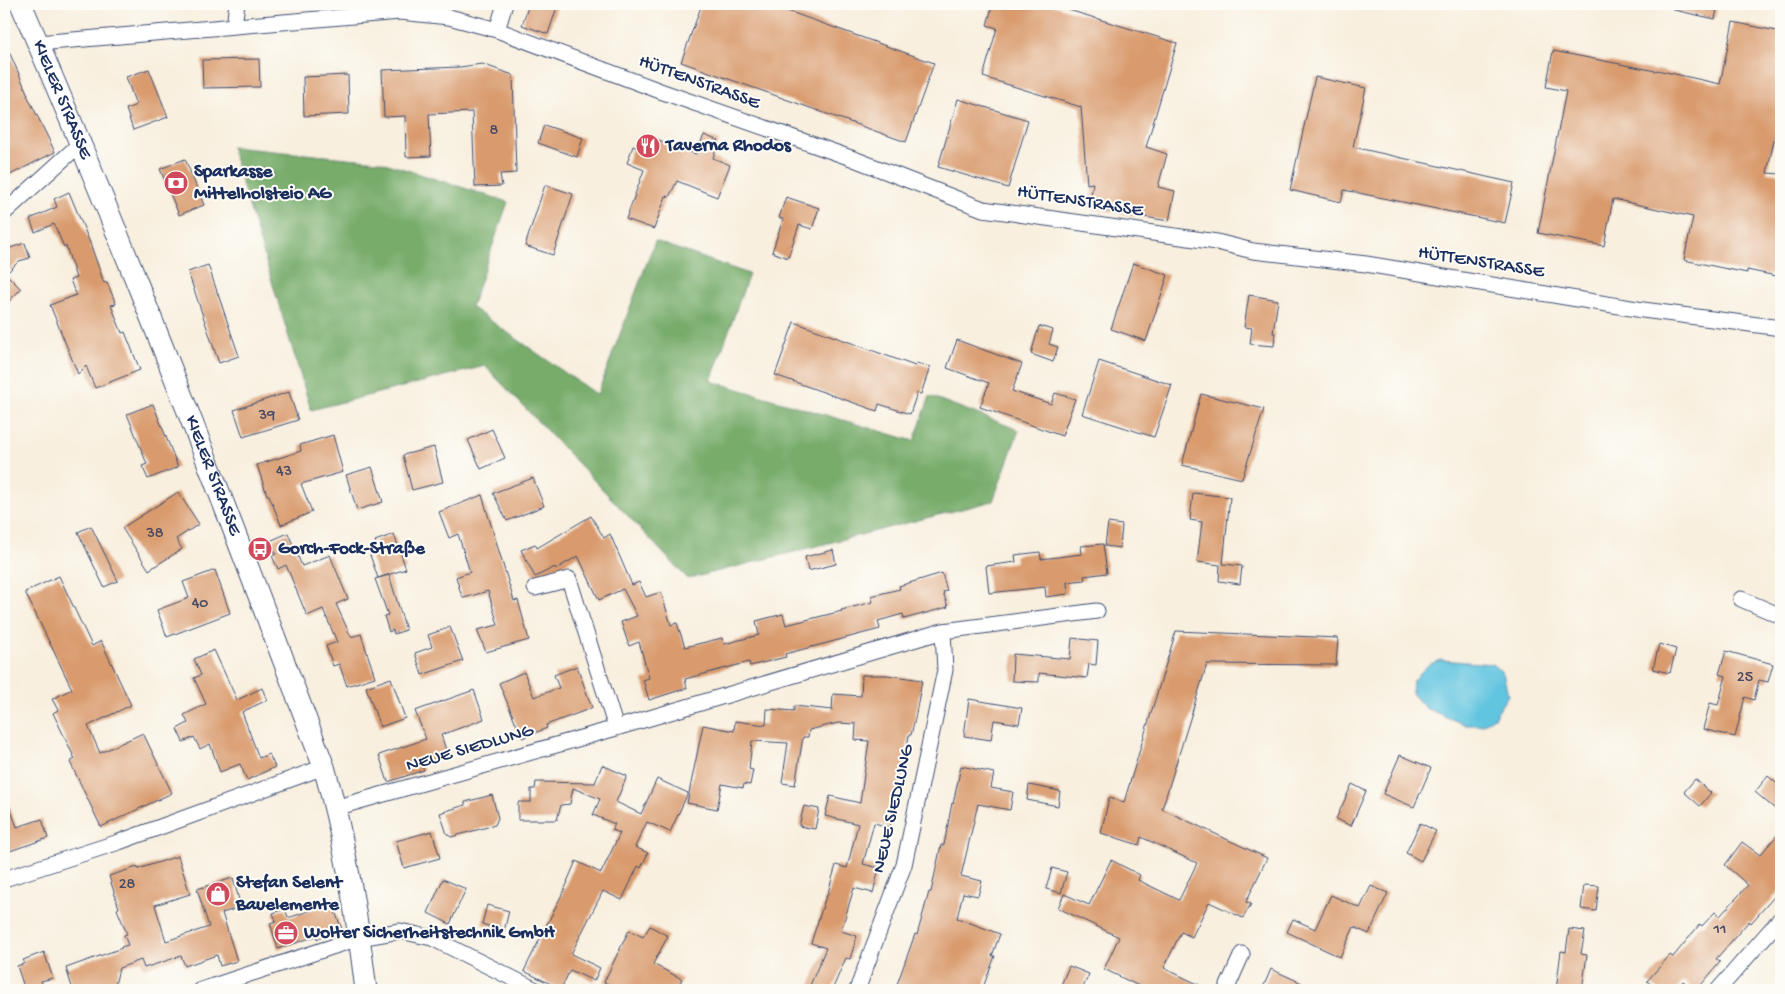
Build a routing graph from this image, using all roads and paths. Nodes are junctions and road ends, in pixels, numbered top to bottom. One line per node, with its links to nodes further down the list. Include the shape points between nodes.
1 (21, 4): 7 (main road, KIELER STRASSE)
2 (237, 4): 5 (street)
3 (506, 4): 6 (street)
4 (400, 8): 5 (street, HÜTTENSTRASSE); 6 (street, HÜTTENSTRASSE)
5 (234, 25): 7 (street, HÜTTENSTRASSE)
6 (497, 30): 10 (street, HÜTTENSTRASSE, via 983,209 1217,242 1253,251 1366,264 1643,310)
7 (38, 43): 8 (main road, KIELER STRASSE)
8 (81, 143): 9 (street); 17 (main road, KIELER STRASSE, via 206,456)
9 (4, 213)
10 (1781, 328)
11 (535, 588): 16 (street, via 569,579)
12 (1741, 599): 14 (street)
13 (1097, 611): 15 (street, NEUE SIEDLUNG)
14 (1781, 616)
15 (944, 632): 16 (street, NEUE SIEDLUNG); 27 (street, NEUE SIEDLUNG, via 945,670 904,865)
16 (616, 728): 18 (street, NEUE SIEDLUNG)
17 (324, 768): 18 (main road, KIELER STRASSE); 19 (street, via 119,842)
18 (336, 808): 21 (main road, KIELER STRASSE)
19 (4, 879)
20 (1781, 918): 29 (street)
21 (359, 938): 23 (street); 25 (main road, KIELER STRASSE); 26 (street, via 400,930 432,938)
22 (1242, 954): 28 (street)
23 (219, 987): 24 (street)
24 (200, 990)
25 (366, 990)
26 (536, 990)
27 (857, 990)
28 (1226, 990)
29 (1718, 990)

